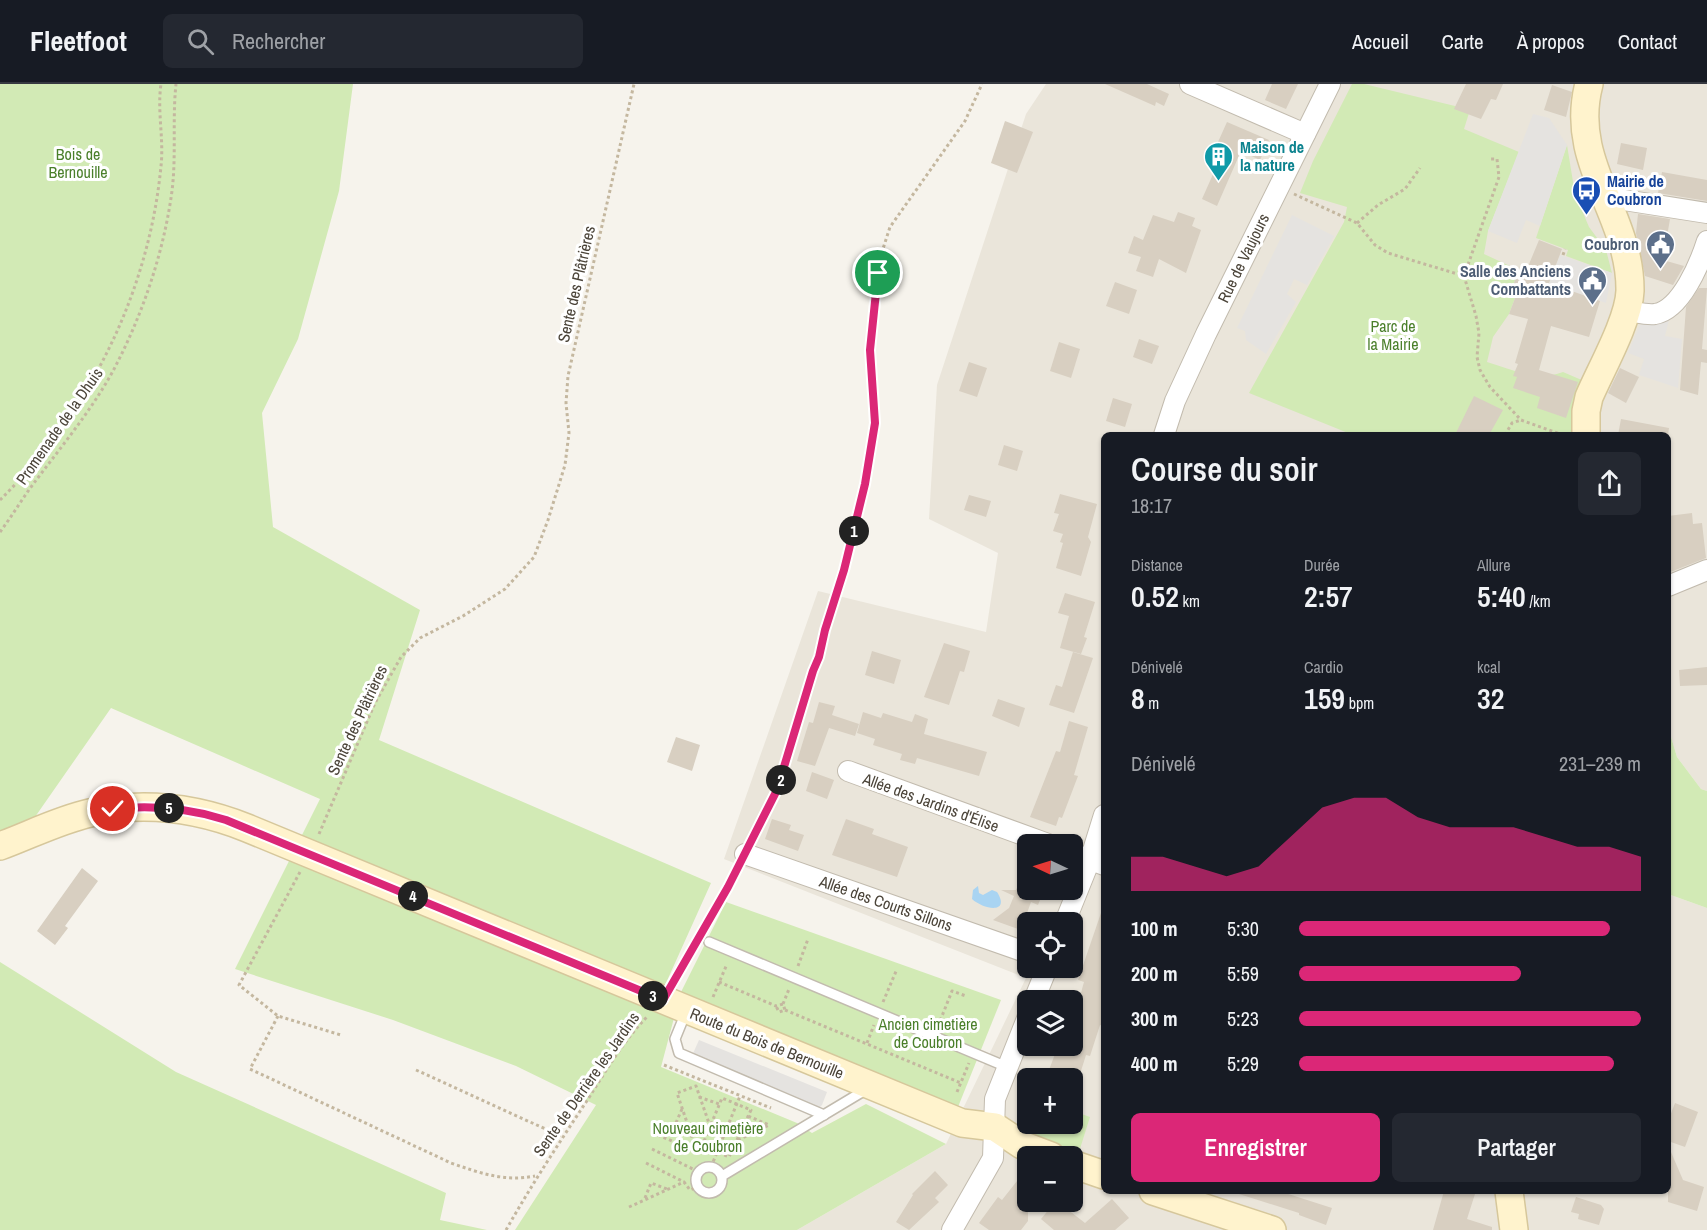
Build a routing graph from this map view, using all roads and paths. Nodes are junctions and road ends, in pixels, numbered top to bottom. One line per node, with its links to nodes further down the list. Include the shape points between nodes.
1 (161, 84): 25 (path, Promenade de la Dhuis, via 162,164 153,223 134,293 92,382 28,472)
2 (176, 84): 26 (path, Promenade de la Dhuis, via 172,198 144,300 112,372)
3 (634, 84): 34 (path, Sente des Plâtrières, via 568,376 570,433 565,465 540,543 526,568 505,589 420,638 401,657 375,703)
4 (982, 84): 33 (path, Sente de Derrière les Jardins, via 960,129 890,227 882,252 870,350 875,423 865,484 787,763)
5 (1190, 84): 8 (street)
6 (1330, 84): 8 (street, Rue de Vaujours)
7 (1589, 84): 12 (street, via 1585,131 1590,160)
8 (1305, 134): 11 (street, Rue de Vaujours)
9 (1490, 159): 18 (path, via 1497,159 1499,177)
10 (1420, 168): 14 (path, via 1405,189)
11 (1278, 188): 14 (path); 21 (street, Rue de Vaujours, via 1206,334)
12 (1605, 197): 13 (street); 19 (street, via 1629,261)
13 (1707, 213)
14 (1357, 223): 18 (path, via 1375,245 1388,253)
15 (1707, 241): 19 (street, via 1701,261 1675,303 1655,314)
16 (1565, 249): 17 (path)
17 (1563, 255)
18 (1464, 276): 20 (path, via 1476,315 1480,370 1490,387)
19 (1627, 311): 24 (street, via 1589,397)
20 (1521, 420): 22 (path, via 1512,423); 23 (path)
21 (1165, 432)
22 (1507, 432)
23 (1555, 432)
24 (1586, 432)
25 (0, 500)
26 (0, 532)
27 (1707, 570): 28 (street)
28 (1671, 585)
29 (848, 771): 31 (street, Allée des Jardins d'Élise)
30 (1101, 824): 35 (street)
31 (1021, 834)
32 (0, 846): 34 (street, Route du Bois de Bernouille, via 90,813 151,807 192,810 218,817)
33 (745, 854): 39 (street, Allée des Courts Sillons); 46 (path, Sente de Derrière les Jardins)
34 (309, 855): 46 (street, Route du Bois de Bernouille); 51 (path, Sente des Plâtrières, via 239,985)
35 (1089, 860): 36 (street)
36 (1069, 912)
37 (808, 939): 42 (path)
38 (709, 942): 40 (lane)
39 (1017, 949)
40 (732, 951): 42 (lane); 43 (path)
41 (897, 969): 50 (path)
42 (794, 977): 50 (lane)
43 (718, 982): 45 (path); 47 (path)
44 (966, 996): 54 (path, via 952,991)
45 (712, 1001)
46 (675, 1005): 62 (street, Route du Bois de Bernouille); 69 (lane, via 679,1053); 76 (path, Sente de Derrière les Jardins, via 636,1028)
47 (776, 1006): 48 (path, via 783,1004); 49 (path)
48 (785, 1010): 49 (path); 55 (path)
49 (779, 1012): 52 (path)
50 (879, 1012): 54 (lane); 55 (path)
51 (278, 1016): 53 (path, Sente des Plâtrières); 88 (path, via 249,1069 451,1163 516,1180)
52 (775, 1021)
53 (341, 1035)
54 (934, 1036): 57 (lane)
55 (867, 1042): 61 (path)
56 (1017, 1043): 59 (street)
57 (974, 1052): 59 (lane); 61 (path)
58 (664, 1065): 64 (path)
59 (1007, 1067): 73 (street, via 995,1099)
60 (416, 1070): 76 (path)
61 (961, 1083): 63 (path)
62 (871, 1086): 69 (lane); 73 (street, Route du Bois de Bernouille, via 962,1123)
63 (957, 1092)
64 (740, 1096): 67 (path); 71 (path)
65 (699, 1097): 66 (path); 68 (path, via 696,1086 677,1093); 72 (path)
66 (719, 1104): 67 (path, via 722,1098); 72 (path)
67 (736, 1104): 70 (path, via 751,1110); 82 (path)
68 (682, 1108): 74 (path); 74 (path, via 675,1125)
69 (824, 1115): 71 (lane)
70 (747, 1116): 77 (path); 77 (path, via 769,1125)
71 (809, 1124): 89 (lane)
72 (711, 1126): 78 (path)
73 (995, 1127): 79 (street); 98 (street, via 993,1158)
74 (690, 1131): 81 (path)
75 (658, 1135): 81 (path)
76 (563, 1137): 88 (path, Sente de Derrière les Jardins)
77 (736, 1141): 82 (path, via 729,1157)
78 (702, 1146): 81 (path); 82 (path)
79 (1025, 1146)
80 (652, 1149): 86 (path)
81 (696, 1149)
82 (716, 1152): 84 (path)
83 (646, 1163): 90 (path)
84 (711, 1167): 86 (lane); 89 (lane)
85 (1083, 1167): 87 (street)
86 (699, 1172): 91 (lane)
87 (1101, 1173)
88 (537, 1176): 99 (path, Sente de Derrière les Jardins)
89 (722, 1176): 91 (lane, via 722,1184 713,1193)
90 (684, 1182): 91 (path, via 690,1190); 92 (path)
91 (698, 1187)
92 (667, 1190): 96 (path); 96 (path, via 651,1183)
93 (1173, 1194): 95 (street)
94 (1509, 1194): 101 (street)
95 (1199, 1198): 100 (street)
96 (644, 1200): 97 (path)
97 (629, 1207)
98 (956, 1228)
99 (506, 1230)
100 (1272, 1230)
101 (1514, 1230)

